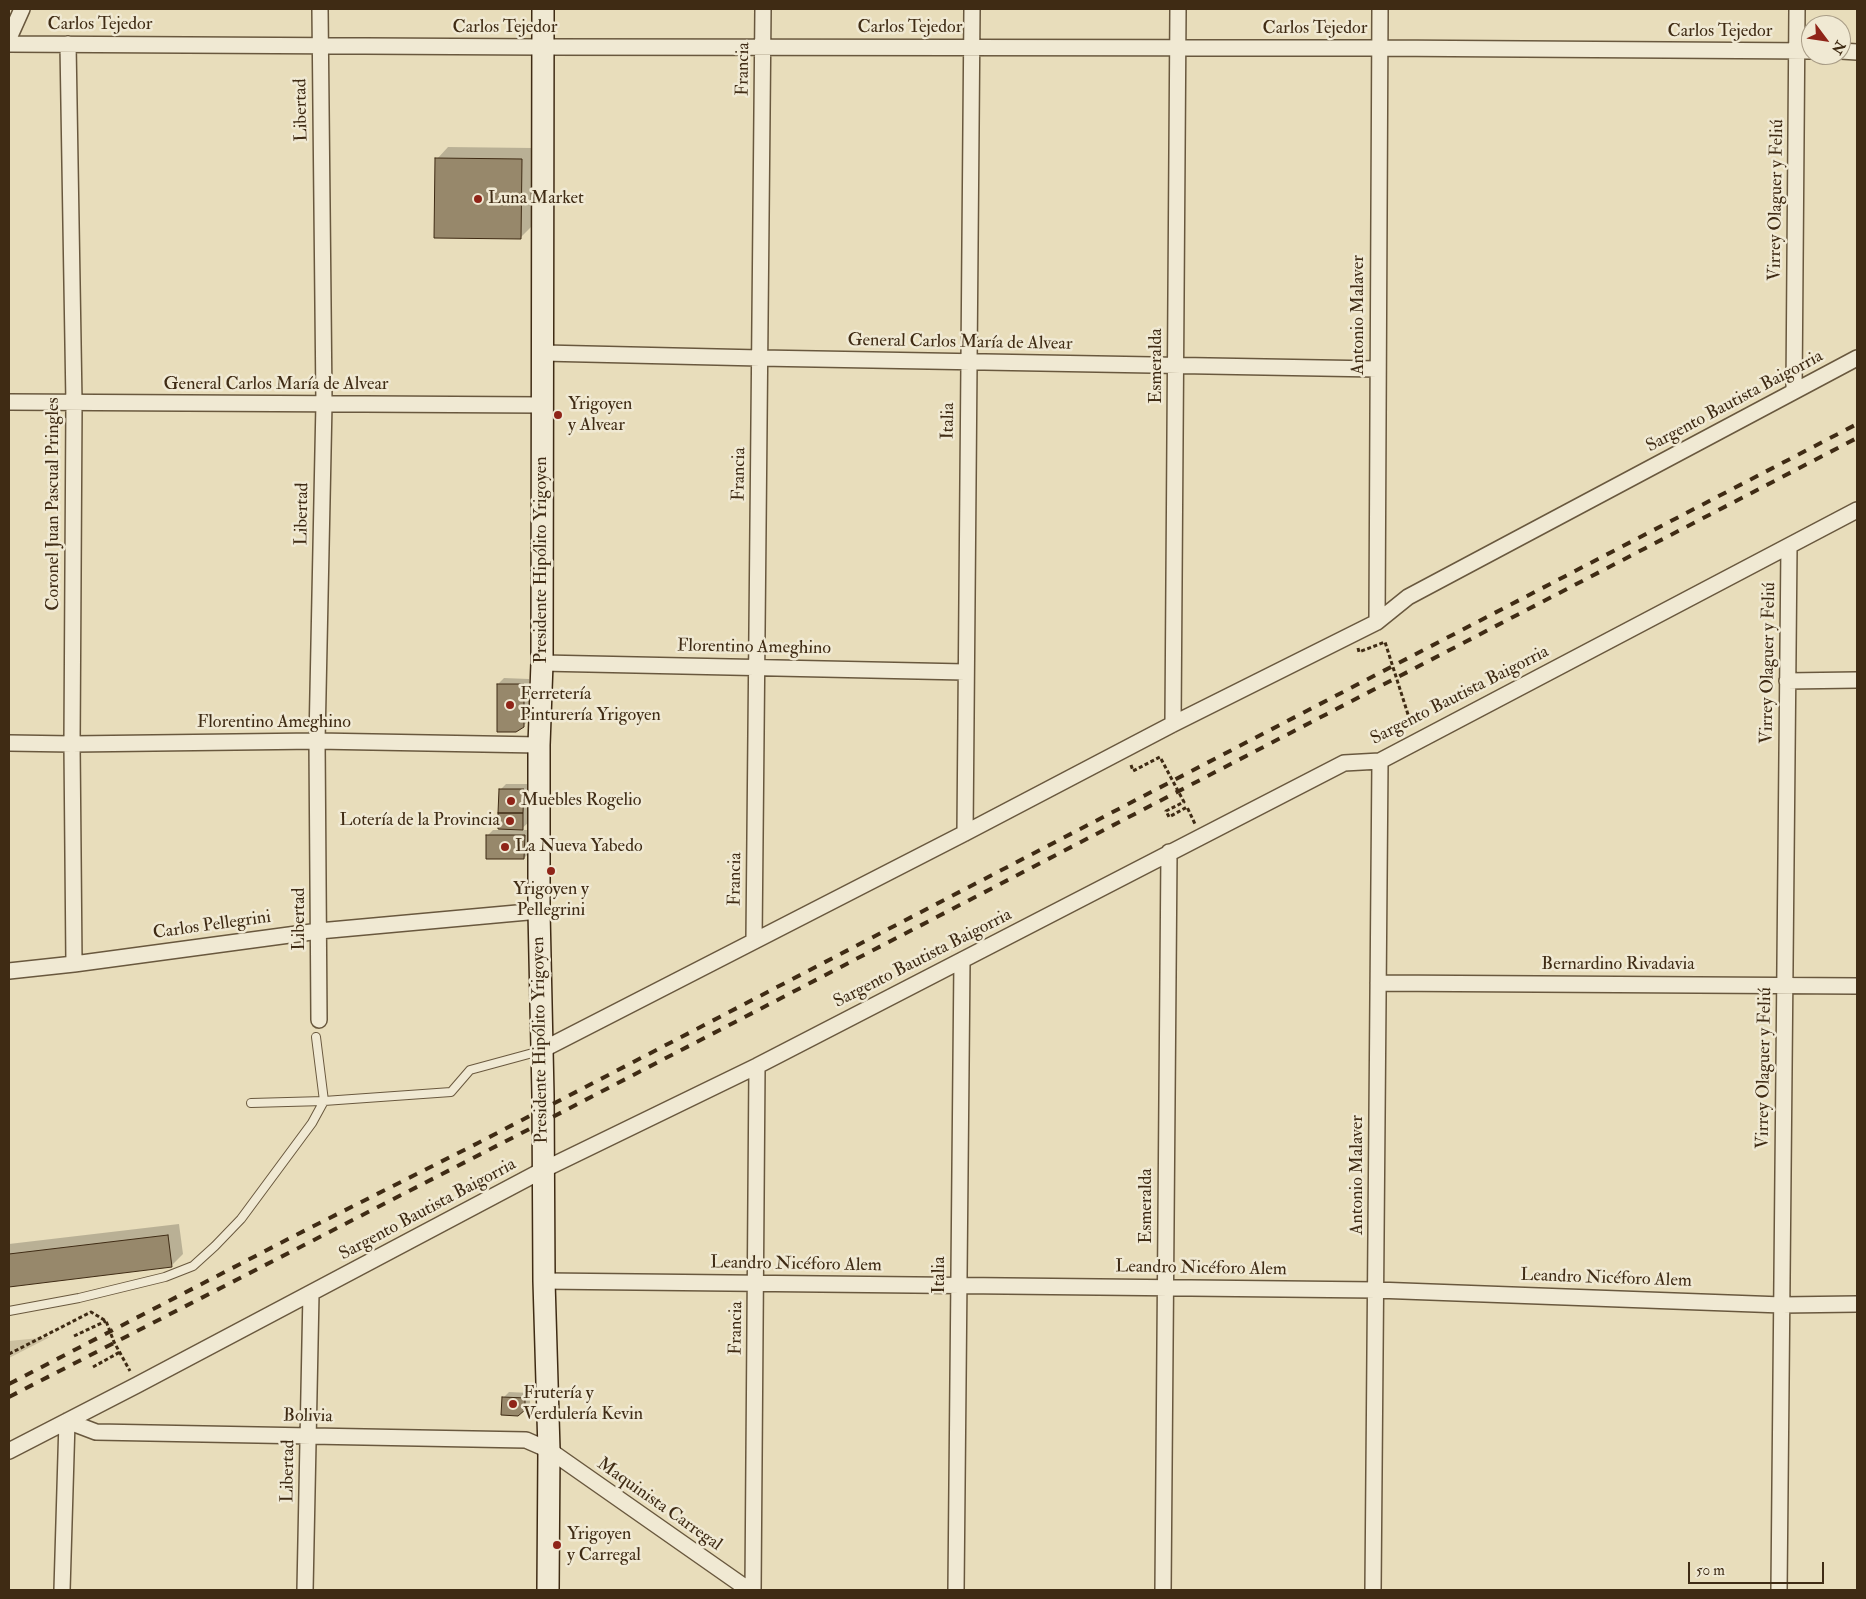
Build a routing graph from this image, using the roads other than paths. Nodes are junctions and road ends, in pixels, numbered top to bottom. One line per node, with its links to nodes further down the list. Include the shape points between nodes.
1 (22, 9): 10 (street)
2 (320, 9): 13 (street, Libertad)
3 (543, 9): 14 (street, Presidente Hipólito Yrigoyen)
4 (763, 9): 15 (street, Francia)
5 (972, 9): 16 (street, Italia)
6 (1178, 9): 17 (street, Esmeralda)
7 (1380, 9): 18 (street, Antonio Malaver)
8 (1797, 9): 9 (street, Virrey Olaguer y Feliú)
9 (1801, 33)
10 (9, 38)
11 (9, 44): 12 (street, Carlos Tejedor)
12 (68, 44): 13 (street, Carlos Tejedor); 29 (street, Coronel Juan Pascual Pringles)
13 (320, 45): 14 (street, Carlos Tejedor); 30 (street, Libertad)
14 (543, 47): 15 (street, Carlos Tejedor); 21 (street, Presidente Hipólito Yrigoyen)
15 (763, 47): 16 (street, Carlos Tejedor); 22 (street, Francia)
16 (972, 47): 17 (street, Carlos Tejedor); 24 (street, Italia)
17 (1177, 48): 18 (street, Carlos Tejedor); 25 (street, Esmeralda)
18 (1380, 48): 19 (street, Carlos Tejedor); 26 (street, Antonio Malaver)
19 (1801, 51)
20 (1804, 65): 27 (street, Virrey Olaguer y Feliú)
21 (543, 353): 22 (street, General Carlos María de Alvear); 31 (street, Presidente Hipólito Yrigoyen)
22 (760, 358): 24 (street, General Carlos María de Alvear); 36 (street, Francia)
23 (1857, 358): 27 (street, Sargento Bautista Baigorria)
24 (969, 362): 25 (street, General Carlos María de Alvear); 37 (street, Italia)
25 (1175, 366): 26 (street, General Carlos María de Alvear); 40 (street, Esmeralda)
26 (1377, 369): 34 (street, Antonio Malaver)
27 (1794, 391): 34 (street, Sargento Bautista Baigorria, via 1408,597)
28 (9, 402): 29 (street, General Carlos María de Alvear)
29 (74, 403): 30 (street, General Carlos María de Alvear); 43 (street, Coronel Juan Pascual Pringles)
30 (324, 404): 31 (street, General Carlos María de Alvear); 41 (street, Libertad)
31 (542, 405): 35 (street, Presidente Hipólito Yrigoyen)
32 (1857, 510): 33 (street, Sargento Bautista Baigorria)
33 (1789, 546): 38 (street, Virrey Olaguer y Feliú); 45 (street, Sargento Bautista Baigorria)
34 (1377, 622): 40 (street, Sargento Bautista Baigorria)
35 (542, 663): 36 (street, Florentino Ameghino); 44 (street, Presidente Hipólito Yrigoyen)
36 (757, 667): 37 (street, Florentino Ameghino); 50 (street, Francia)
37 (965, 672): 46 (street, Italia)
38 (1787, 680): 39 (street); 55 (street, Virrey Olaguer y Feliú)
39 (1857, 680)
40 (1173, 724): 46 (street, Sargento Bautista Baigorria)
41 (317, 741): 43 (street, Florentino Ameghino); 44 (street, Florentino Ameghino); 49 (street, Libertad)
42 (9, 743): 43 (street, Florentino Ameghino)
43 (72, 744): 52 (street, Coronel Juan Pascual Pringles)
44 (539, 745): 48 (street, Presidente Hipólito Yrigoyen)
45 (1380, 761): 47 (street, Sargento Bautista Baigorria, via 1344,763); 54 (street, Antonio Malaver)
46 (965, 833): 50 (street, Sargento Bautista Baigorria)
47 (1169, 852): 51 (street, Sargento Bautista Baigorria); 67 (street, Esmeralda)
48 (539, 911): 49 (street, Carlos Pellegrini); 59 (street, Presidente Hipólito Yrigoyen)
49 (319, 931): 52 (street, Carlos Pellegrini); 57 (street, Libertad)
50 (754, 940): 59 (street, Sargento Bautista Baigorria)
51 (962, 960): 60 (street, Sargento Bautista Baigorria); 66 (street, Italia)
52 (74, 964): 53 (street, Carlos Pellegrini)
53 (9, 971)
54 (1378, 983): 55 (street, Bernardino Rivadavia); 68 (street, Antonio Malaver)
55 (1785, 985): 56 (street, Bernardino Rivadavia); 71 (street, Virrey Olaguer y Feliú)
56 (1857, 986)
57 (319, 1020)
58 (316, 1037): 61 (lane)
59 (542, 1050): 61 (lane, via 470,1070 451,1092); 63 (street, Presidente Hipólito Yrigoyen)
60 (757, 1066): 63 (street, Sargento Bautista Baigorria); 65 (street, Francia)
61 (324, 1101): 62 (lane); 72 (lane, via 312,1123 241,1219 193,1266 145,1282)
62 (250, 1103)
63 (543, 1170): 64 (street, Presidente Hipólito Yrigoyen); 69 (street, Sargento Bautista Baigorria)
64 (544, 1281): 65 (street, Leandro Nicéforo Alem); 75 (street, Presidente Hipólito Yrigoyen)
65 (756, 1283): 66 (street, Leandro Nicéforo Alem); 81 (street, Francia)
66 (959, 1286): 67 (street, Leandro Nicéforo Alem); 82 (street, Italia)
67 (1166, 1288): 68 (street, Leandro Nicéforo Alem); 83 (street, Esmeralda)
68 (1376, 1290): 71 (street, Leandro Nicéforo Alem); 84 (street, Antonio Malaver)
69 (311, 1293): 73 (street, Sargento Bautista Baigorria); 74 (street, Libertad)
70 (1857, 1304): 71 (street, Leandro Nicéforo Alem)
71 (1782, 1305): 85 (street, Virrey Olaguer y Feliú)
72 (9, 1311)
73 (67, 1420): 74 (street, Bolivia, via 96,1432); 76 (street, Sargento Bautista Baigorria); 77 (street)
74 (308, 1436): 75 (street, Bolivia, via 526,1440); 78 (street, Libertad)
75 (549, 1450): 79 (street, Presidente Hipólito Yrigoyen); 80 (street, Maquinista Carregal)
76 (9, 1451)
77 (62, 1590)
78 (305, 1590)
79 (548, 1590)
80 (749, 1590)
81 (753, 1590)
82 (956, 1590)
83 (1163, 1590)
84 (1373, 1590)
85 (1779, 1590)

